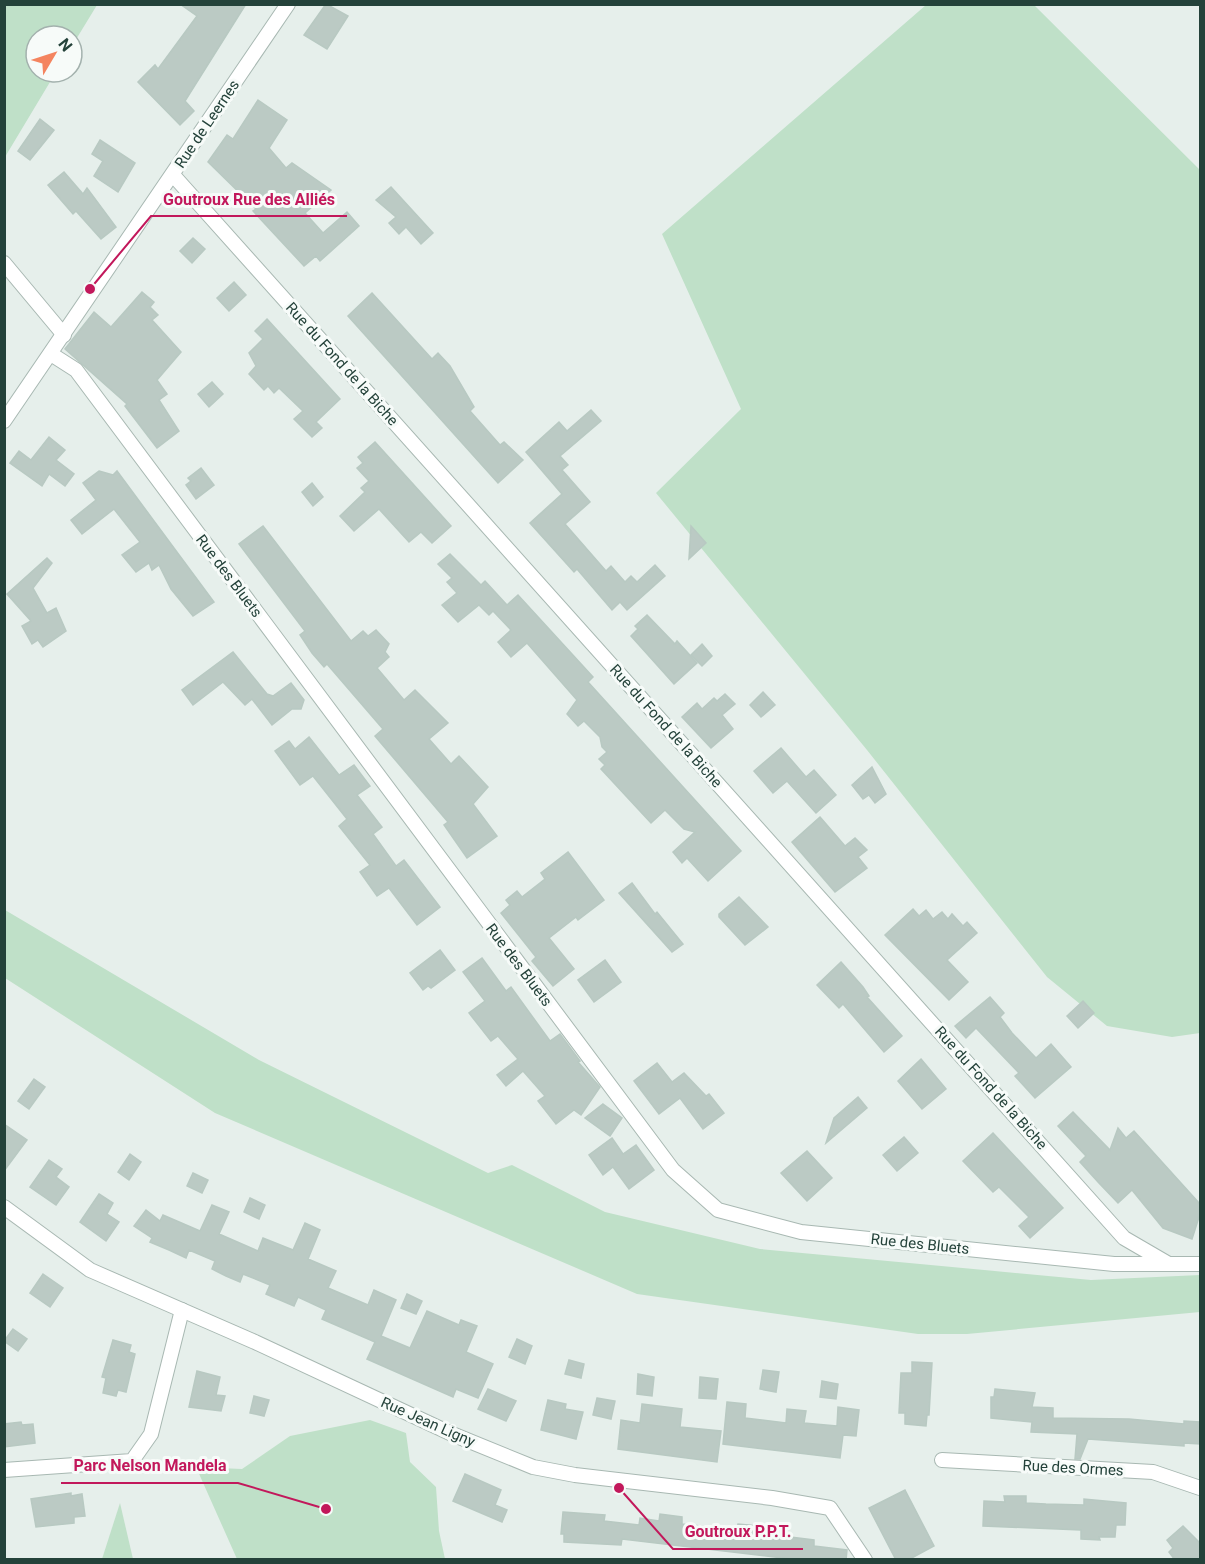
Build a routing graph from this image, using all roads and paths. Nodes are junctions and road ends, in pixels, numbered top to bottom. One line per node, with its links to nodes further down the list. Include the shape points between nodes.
1 (288, 4): 2 (street, Rue de Leernes)
2 (173, 175): 4 (street, Rue de Leernes); 8 (street, Rue du Fond de la Biche, via 1124,1238)
3 (4, 263): 4 (street)
4 (64, 335): 5 (street, Rue de Leernes)
5 (51, 354): 6 (street, Rue de Leernes); 8 (street, Rue des Bluets, via 75,370 673,1170 718,1210 801,1232 1114,1264)
6 (4, 421)
7 (4, 1207): 10 (street, Rue Jean Ligny, via 90,1270)
8 (1169, 1264): 9 (street, Rue des Bluets)
9 (1200, 1264)
10 (182, 1310): 12 (street, via 151,1434 132,1461); 14 (street, Rue Jean Ligny, via 533,1467 830,1508)
11 (942, 1460): 13 (street, Rue des Ormes, via 1153,1472)
12 (4, 1470)
13 (1200, 1488)
14 (865, 1560)

